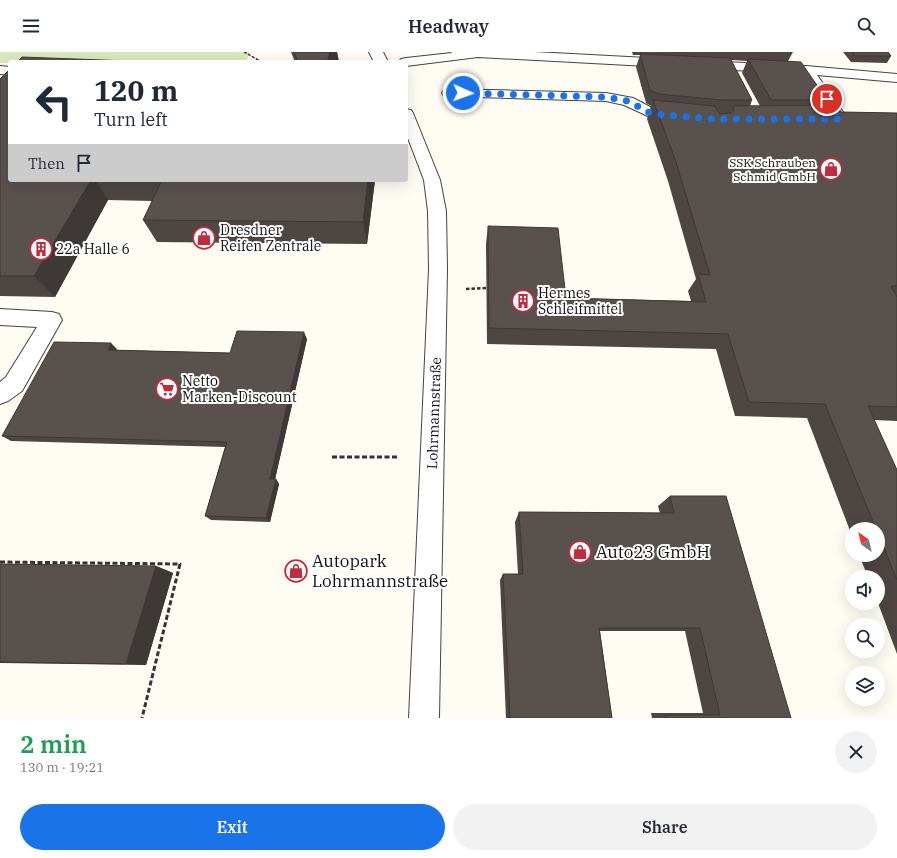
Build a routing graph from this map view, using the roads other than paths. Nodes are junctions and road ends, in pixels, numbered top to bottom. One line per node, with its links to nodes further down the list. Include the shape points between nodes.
1 (458, 52): 2 (street)
2 (484, 54): 3 (street); 4 (street)
3 (408, 62)
4 (730, 66): 5 (street); 7 (street)
5 (806, 70): 6 (street); 11 (street, via 841,119)
6 (897, 78)
7 (737, 82)
8 (449, 93): 9 (street, via 606,97 628,101 650,113)
9 (694, 117)
10 (408, 118): 14 (street, Lohrmannstraße, via 432,180 437,211 438,269)
11 (818, 119)
12 (0, 317): 13 (street, via 52,320 14,384)
13 (0, 394)
14 (424, 718)

